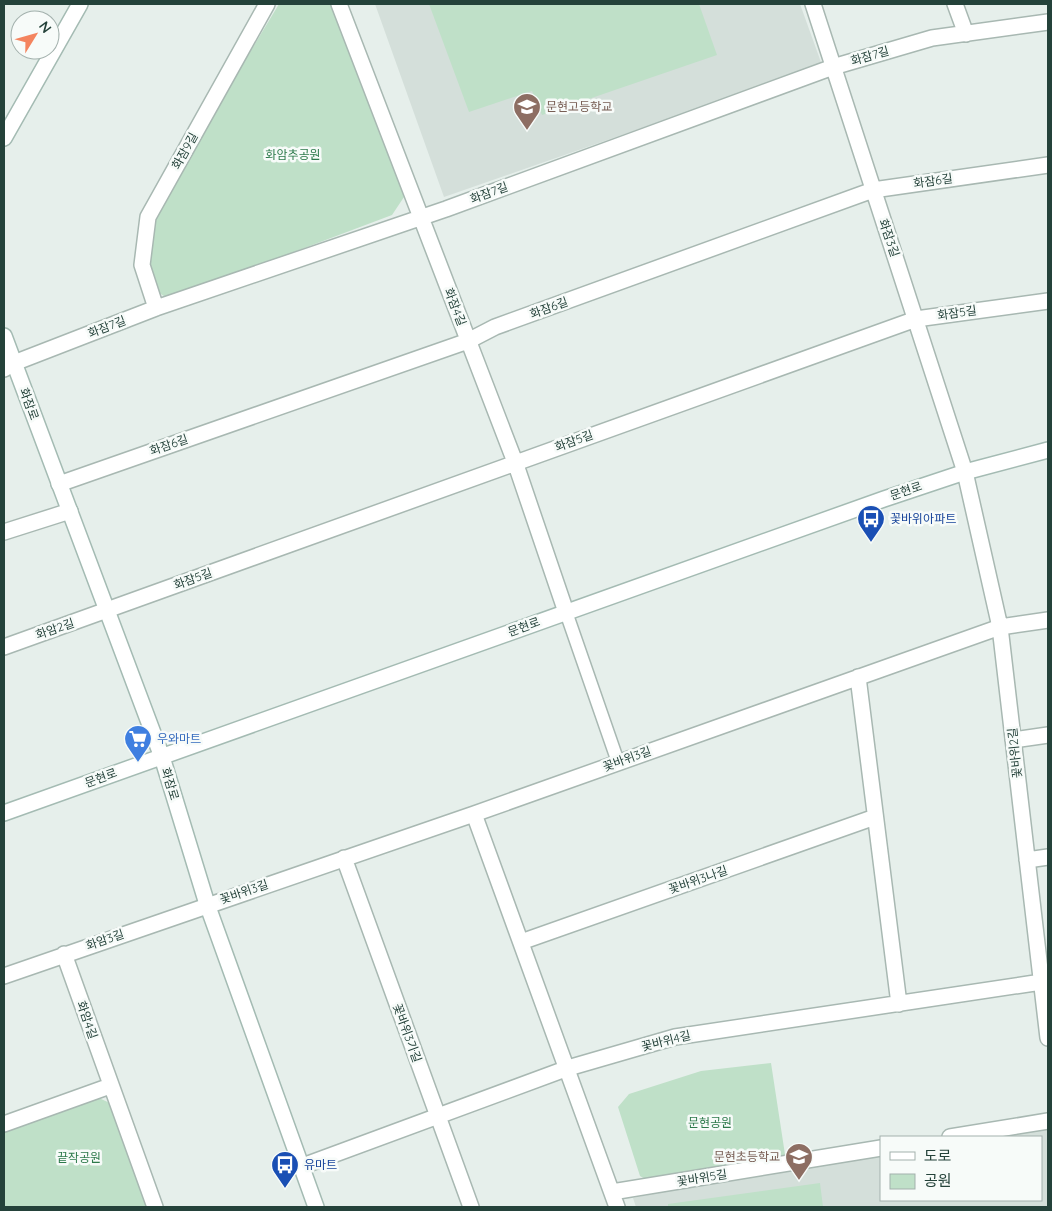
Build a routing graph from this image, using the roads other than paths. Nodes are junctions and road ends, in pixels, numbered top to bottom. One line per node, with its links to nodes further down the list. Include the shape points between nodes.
1 (80, 4): 9 (street)
2 (267, 4): 14 (street, 화잠9길, via 148,217 142,265)
3 (339, 4): 12 (street, 화잠4길)
4 (812, 4): 8 (street, 화잠3길)
5 (955, 4): 7 (street)
6 (1048, 22): 7 (street, 화잠7길)
7 (966, 34): 8 (street, 화잠7길, via 932,38)
8 (833, 67): 11 (street, 화잠3길); 12 (street, 화잠7길)
9 (4, 138)
10 (1048, 165): 11 (street, 화잠6길)
11 (873, 190): 15 (street, 화잠3길); 17 (street, 화잠6길, via 495,327)
12 (420, 217): 14 (street, 화잠7길); 17 (street, 화잠4길)
13 (1048, 301): 15 (street, 화잠5길)
14 (156, 308): 18 (street, 화잠7길)
15 (916, 319): 20 (street, 화잠5길); 21 (street, 화잠3길)
16 (4, 336): 18 (street, 화잠로)
17 (468, 341): 20 (street, 화잠4길); 22 (street, 화잠6길)
18 (9, 366): 22 (street, 화잠로)
19 (1048, 450): 21 (street, 문현로)
20 (515, 462): 25 (street, 화잠5길); 26 (street, 화잠4길)
21 (965, 472): 26 (street, 문현로); 28 (street, 꽃바위2길)
22 (59, 484): 23 (street, 화잠로)
23 (70, 511): 24 (street); 25 (street, 화잠로)
24 (4, 532)
25 (106, 611): 29 (street, 화암2길); 33 (street, 화잠로)
26 (566, 612): 33 (street, 문현로); 34 (lane)
27 (1048, 620): 28 (street, 꽃바위3길)
28 (1000, 626): 30 (street, 꽃바위3길); 32 (street, 꽃바위2길)
29 (4, 647)
30 (858, 677): 34 (street, 꽃바위3길); 37 (street)
31 (1048, 735): 32 (street)
32 (1013, 740): 40 (street, 꽃바위2길)
33 (162, 757): 35 (street, 문현로); 41 (street, 화잠로)
34 (618, 762): 36 (street, 꽃바위3길)
35 (4, 813)
36 (474, 814): 39 (street, 꽃바위3길); 42 (street)
37 (876, 817): 42 (street, 꽃바위3나길); 46 (street)
38 (1048, 857): 40 (street)
39 (344, 858): 41 (street, 꽃바위3길); 50 (street, 꽃바위3가길)
40 (1027, 860): 45 (street, 꽃바위2길)
41 (207, 904): 43 (street, 화암3길); 55 (street, 화잠로)
42 (522, 942): 48 (street)
43 (64, 954): 44 (street, 화암3길); 49 (street, 화암4길)
44 (4, 976)
45 (1044, 982): 46 (street, 꽃바위4길); 47 (street, 꽃바위2길)
46 (899, 1004): 48 (street, 꽃바위4길, via 675,1037)
47 (1048, 1038)
48 (568, 1068): 50 (street, 꽃바위4길); 56 (street)
49 (110, 1086): 52 (street); 57 (street, 화암4길)
50 (437, 1116): 55 (street, 꽃바위4길); 59 (street, 꽃바위3가길)
51 (1048, 1121): 53 (street)
52 (4, 1124)
53 (956, 1136)
54 (880, 1148): 56 (street, 꽃바위5길)
55 (300, 1167): 58 (street, 화잠로)
56 (612, 1192): 60 (street)
57 (155, 1207)
58 (316, 1207)
59 (471, 1207)
60 (617, 1207)

